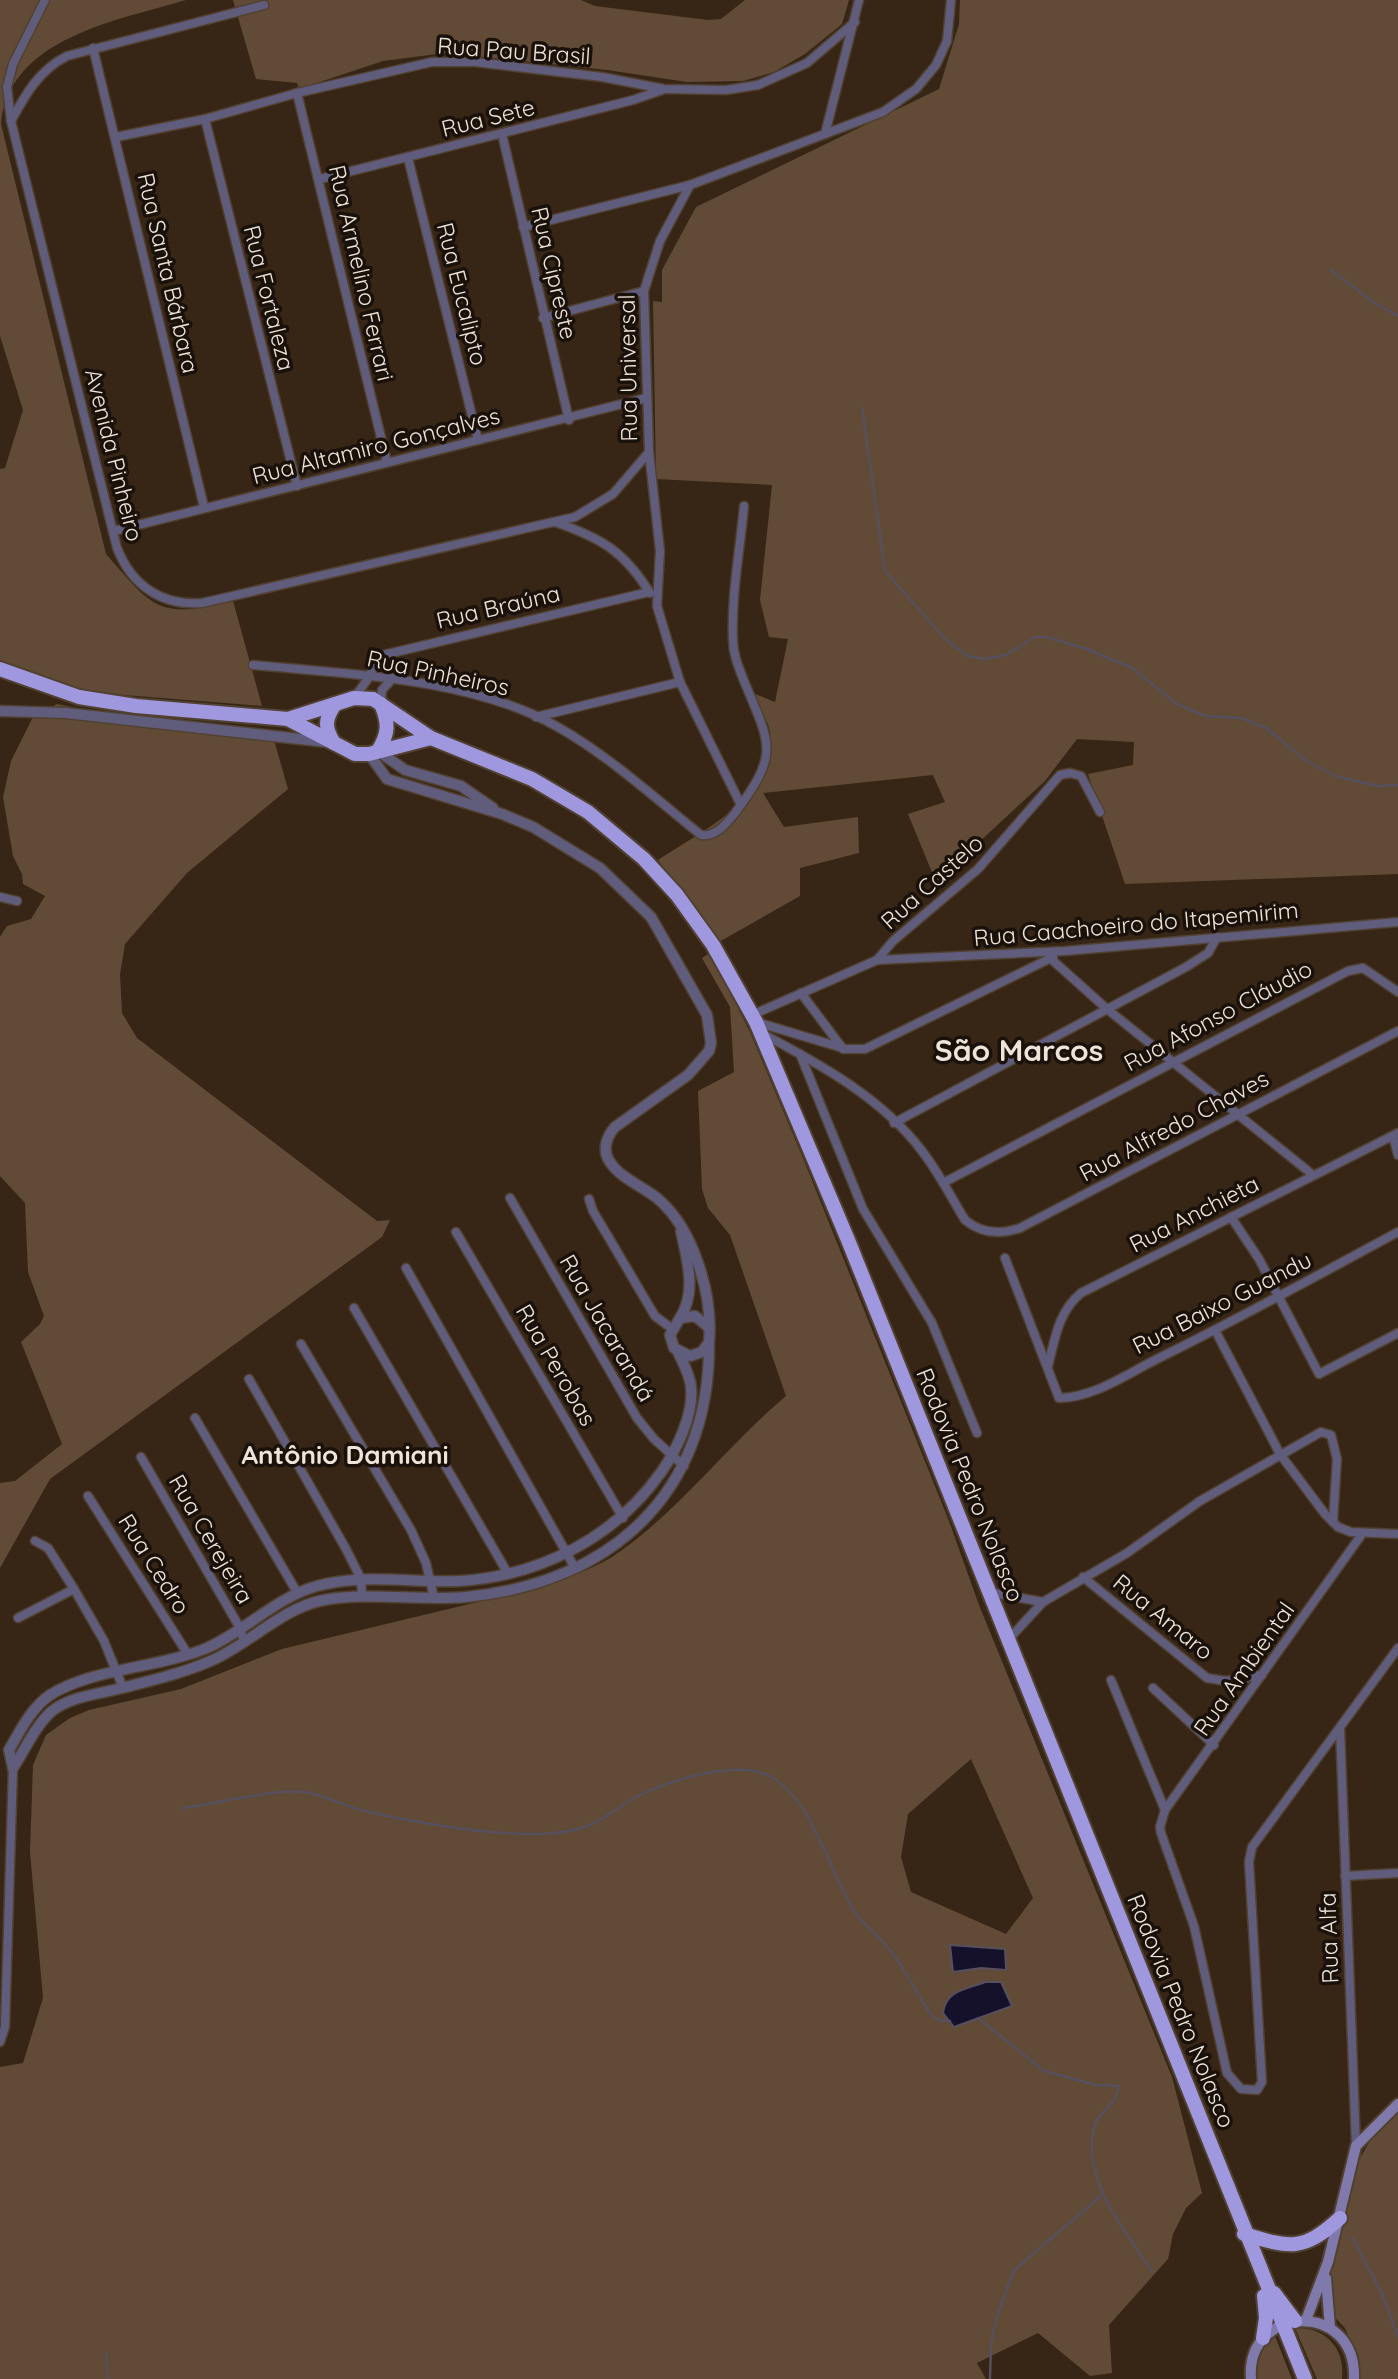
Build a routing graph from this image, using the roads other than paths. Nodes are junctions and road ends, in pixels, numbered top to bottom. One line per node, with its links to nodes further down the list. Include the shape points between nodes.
1 (45, 0): 10 (street, Avenida Pinheiro, via 11,71 7,87)
2 (859, 0): 5 (street)
3 (951, 0): 12 (street, via 947,41 927,77 883,112)
4 (264, 5): 6 (street)
5 (855, 22): 7 (street, Rua Pau Brasil, via 807,63 758,85 726,90); 12 (street)
6 (93, 48): 10 (street, via 47,68 26,92); 13 (street, Rua Santa Bárbara)
7 (664, 89): 8 (street, Rua Pau Brasil, via 602,77 442,61); 11 (street, Rua Sete)
8 (297, 93): 9 (street, Rua Pau Brasil); 15 (street, Rua Armelino Ferrari)
9 (205, 118): 13 (street, Rua Pau Brasil); 25 (street, Rua Fortaleza)
10 (11, 121): 29 (street, Avenida Pinheiro)
11 (502, 134): 14 (street, Rua Sete); 17 (street, Rua Cipreste)
12 (825, 134): 16 (street)
13 (116, 137): 27 (street, Rua Santa Bárbara)
14 (408, 158): 15 (street, Rua Sete); 22 (street, Rua Eucalipto)
15 (320, 179): 24 (street, Rua Armelino Ferrari)
16 (690, 185): 17 (street); 18 (street, Rua Universal, via 660,241)
17 (523, 227): 19 (street, Rua Cipreste)
18 (644, 291): 19 (street); 20 (street, Rua Universal)
19 (543, 318): 21 (street, Rua Cipreste)
20 (646, 398): 21 (street, Rua Altamiro Gonçalves); 23 (street, Rua Universal)
21 (569, 420): 22 (street, Rua Altamiro Gonçalves)
22 (478, 440): 24 (street, Rua Altamiro Gonçalves)
23 (649, 452): 28 (street, Avenida Pinheiro, via 605,500); 31 (street, Rua Universal, via 660,551)
24 (387, 462): 25 (street, Rua Altamiro Gonçalves)
25 (296, 486): 27 (street, Rua Altamiro Gonçalves)
26 (744, 506): 46 (street, via 733,643 768,745 765,764)
27 (204, 507): 29 (street, Rua Altamiro Gonçalves)
28 (555, 522): 29 (street, Avenida Pinheiro, via 193,604 163,599 142,586 127,571); 30 (street, via 617,550)
29 (114, 531)
30 (649, 592): 31 (street); 34 (street, Rua Braúna, via 396,650 378,658)
31 (657, 606): 36 (street, Rua Universal)
32 (253, 665): 34 (street, Rua Pinheiros)
33 (0, 669): 42 (highway, via 79,697)
34 (370, 676): 35 (street, Rua Pinheiros); 37 (street, Rua Braúna)
35 (393, 678): 39 (street, via 382,690); 41 (street, Rua Pinheiros, via 472,695)
36 (680, 681): 41 (street); 46 (street, Rua Universal)
37 (354, 698): 38 (highway); 39 (highway, Rodovia Pedro Nolasco)
38 (335, 704): 42 (highway); 44 (highway, via 326,719)
39 (381, 704): 43 (highway, Rodovia Pedro Nolasco); 45 (highway, via 388,720 387,735)
40 (0, 711): 44 (street, via 66,713)
41 (536, 717): 46 (street, Rua Pinheiros, via 610,762 701,835 719,831)
42 (288, 719): 44 (highway)
43 (431, 738): 45 (highway); 59 (highway, Rodovia Pedro Nolasco, via 532,779 612,831 677,895 713,945)
44 (334, 743): 45 (highway, via 355,754)
45 (373, 752): 48 (street, via 405,770 461,786); 48 (street, via 387,779)
46 (741, 805)
47 (1100, 812): 55 (street, Rua Castelo, via 1081,776 1060,775 978,869)
48 (502, 814): 73 (street, via 580,855 633,896 651,917 707,1015 710,1043 698,1064 615,1128 606,1146 611,1166 657,1198)
49 (0, 897): 50 (street)
50 (17, 901)
51 (1398, 922): 52 (street, Rua Caachoeiro do Itapemirim)
52 (1217, 937): 53 (street, Rua Caachoeiro do Itapemirim); 58 (street, via 1199,959)
53 (1065, 951): 54 (street); 55 (street, Rua Caachoeiro do Itapemirim)
54 (1050, 958): 58 (street); 61 (street, via 876,1045)
55 (877, 960): 57 (street, Rua Castelo)
56 (1398, 992): 63 (street, Rua Afonso Cláudio, via 1363,968 1333,978)
57 (802, 993): 59 (street, Rua Castelo); 61 (street)
58 (1107, 1009): 63 (street); 65 (street)
59 (756, 1023): 61 (street); 62 (street); 109 (highway, Rodovia Pedro Nolasco, via 945,1477)
60 (1398, 1031): 64 (street, Rua Alfredo Chaves)
61 (844, 1049)
62 (800, 1054): 65 (street, via 834,1074); 91 (street, via 863,1209 932,1323)
63 (1173, 1061): 64 (street); 69 (street, Rua Afonso Cláudio)
64 (1239, 1113): 68 (street); 69 (street, Rua Alfredo Chaves, via 1020,1228 993,1233 974,1227)
65 (894, 1123): 69 (street, via 923,1152)
66 (1395, 1134): 67 (street); 68 (street, Rua Anchieta)
67 (1398, 1154)
68 (1313, 1175): 72 (street, Rua Anchieta)
69 (943, 1183)
70 (510, 1198): 94 (street, Rua Jacarandá, via 637,1418)
71 (589, 1199): 82 (street, via 654,1316)
72 (1231, 1217): 78 (street); 88 (street, Rua Anchieta, via 1072,1301 1060,1318)
73 (680, 1224): 80 (street, via 690,1291); 81 (street, via 698,1261)
74 (456, 1231): 97 (street, Rua Perobas)
75 (1398, 1232): 78 (street, Rua Baixo Guandu)
76 (1005, 1258): 88 (street)
77 (406, 1268): 102 (street)
78 (1279, 1297): 83 (street, Rua Baixo Guandu); 84 (street, via 1319,1374)
79 (354, 1308): 104 (street)
80 (680, 1318): 81 (street, via 695,1316); 82 (street)
81 (708, 1326): 85 (street)
82 (671, 1328): 87 (street, via 671,1342)
83 (1215, 1330): 88 (street, Rua Baixo Guandu, via 1088,1392 1059,1398); 92 (street)
84 (1398, 1333)
85 (709, 1342): 87 (street, via 696,1355); 95 (street, via 702,1421)
86 (301, 1344): 107 (street, via 411,1530)
87 (678, 1352): 94 (street, via 691,1394)
88 (1048, 1366)
89 (249, 1379): 106 (street)
90 (195, 1418): 110 (street)
91 (976, 1433)
92 (1280, 1454): 98 (street); 98 (street, via 1316,1433 1331,1435 1337,1459); 105 (street)
93 (141, 1457): 115 (street, Rua Cerejeira)
94 (672, 1457): 95 (street, Rua Jacarandá); 97 (street)
95 (684, 1466): 103 (street, via 661,1502 632,1530)
96 (89, 1496): 119 (street, Rua Cedro)
97 (622, 1518): 102 (street)
98 (1333, 1522): 99 (street)
99 (1362, 1534): 100 (street); 121 (street, Rua Ambiental)
100 (1398, 1534)
101 (35, 1541): 108 (street, via 48,1548)
102 (568, 1553): 103 (street); 104 (street)
103 (575, 1568): 112 (street, via 510,1590)
104 (506, 1572): 107 (street, via 459,1581)
105 (1083, 1577): 113 (street); 121 (street, Rua Amaro, via 1207,1678 1226,1681)
106 (361, 1579): 107 (street); 110 (street); 111 (street)
107 (430, 1580): 112 (street)
108 (74, 1589): 114 (street); 120 (street)
109 (988, 1592): 113 (street); 116 (highway, Rodovia Pedro Nolasco)
110 (298, 1594): 115 (street)
111 (362, 1595): 112 (street); 117 (street, via 307,1605)
112 (434, 1598)
113 (1043, 1602): 116 (street)
114 (18, 1618)
115 (240, 1629): 117 (street, Rua Cerejeira); 119 (street)
116 (1007, 1641): 135 (highway, Rodovia Pedro Nolasco)
117 (244, 1642): 123 (street, via 198,1665)
118 (1398, 1648): 125 (street)
119 (187, 1653): 120 (street)
120 (119, 1672): 123 (street); 127 (street, via 73,1684 49,1696 29,1716 9,1750)
121 (1262, 1675): 126 (street, Rua Ambiental)
122 (1111, 1680): 128 (street)
123 (123, 1688): 127 (street, via 80,1698 52,1711)
124 (1153, 1688): 126 (street)
125 (1340, 1728): 128 (street, Rua Ambiental, via 1250,1853 1260,2088 1237,2086 1227,2073 1197,1936 1160,1827); 130 (street, Rua Alfa)
126 (1214, 1745): 128 (street, Rua Ambiental)
127 (13, 1768): 131 (street, via 5,2027)
128 (1165, 1810)
129 (1398, 1873): 130 (street)
130 (1345, 1876): 133 (street, Rua Alfa)
131 (0, 2042)
132 (1398, 2104): 133 (main road)
133 (1356, 2147): 134 (main road)
134 (1340, 2218): 135 (highway, via 1303,2244 1283,2245); 136 (main road)
135 (1244, 2234): 137 (highway, Rodovia Pedro Nolasco)
136 (1328, 2262): 138 (main road); 139 (main road, via 1325,2297)
137 (1262, 2278): 138 (highway, Rodovia Pedro Nolasco); 140 (highway)
138 (1294, 2322): 139 (main road); 140 (main road); 142 (highway, Rodovia Pedro Nolasco)
139 (1329, 2328): 143 (main road, via 1350,2352)
140 (1263, 2338): 141 (main road, via 1251,2362)
141 (1251, 2379)
142 (1305, 2379)
143 (1354, 2379)

